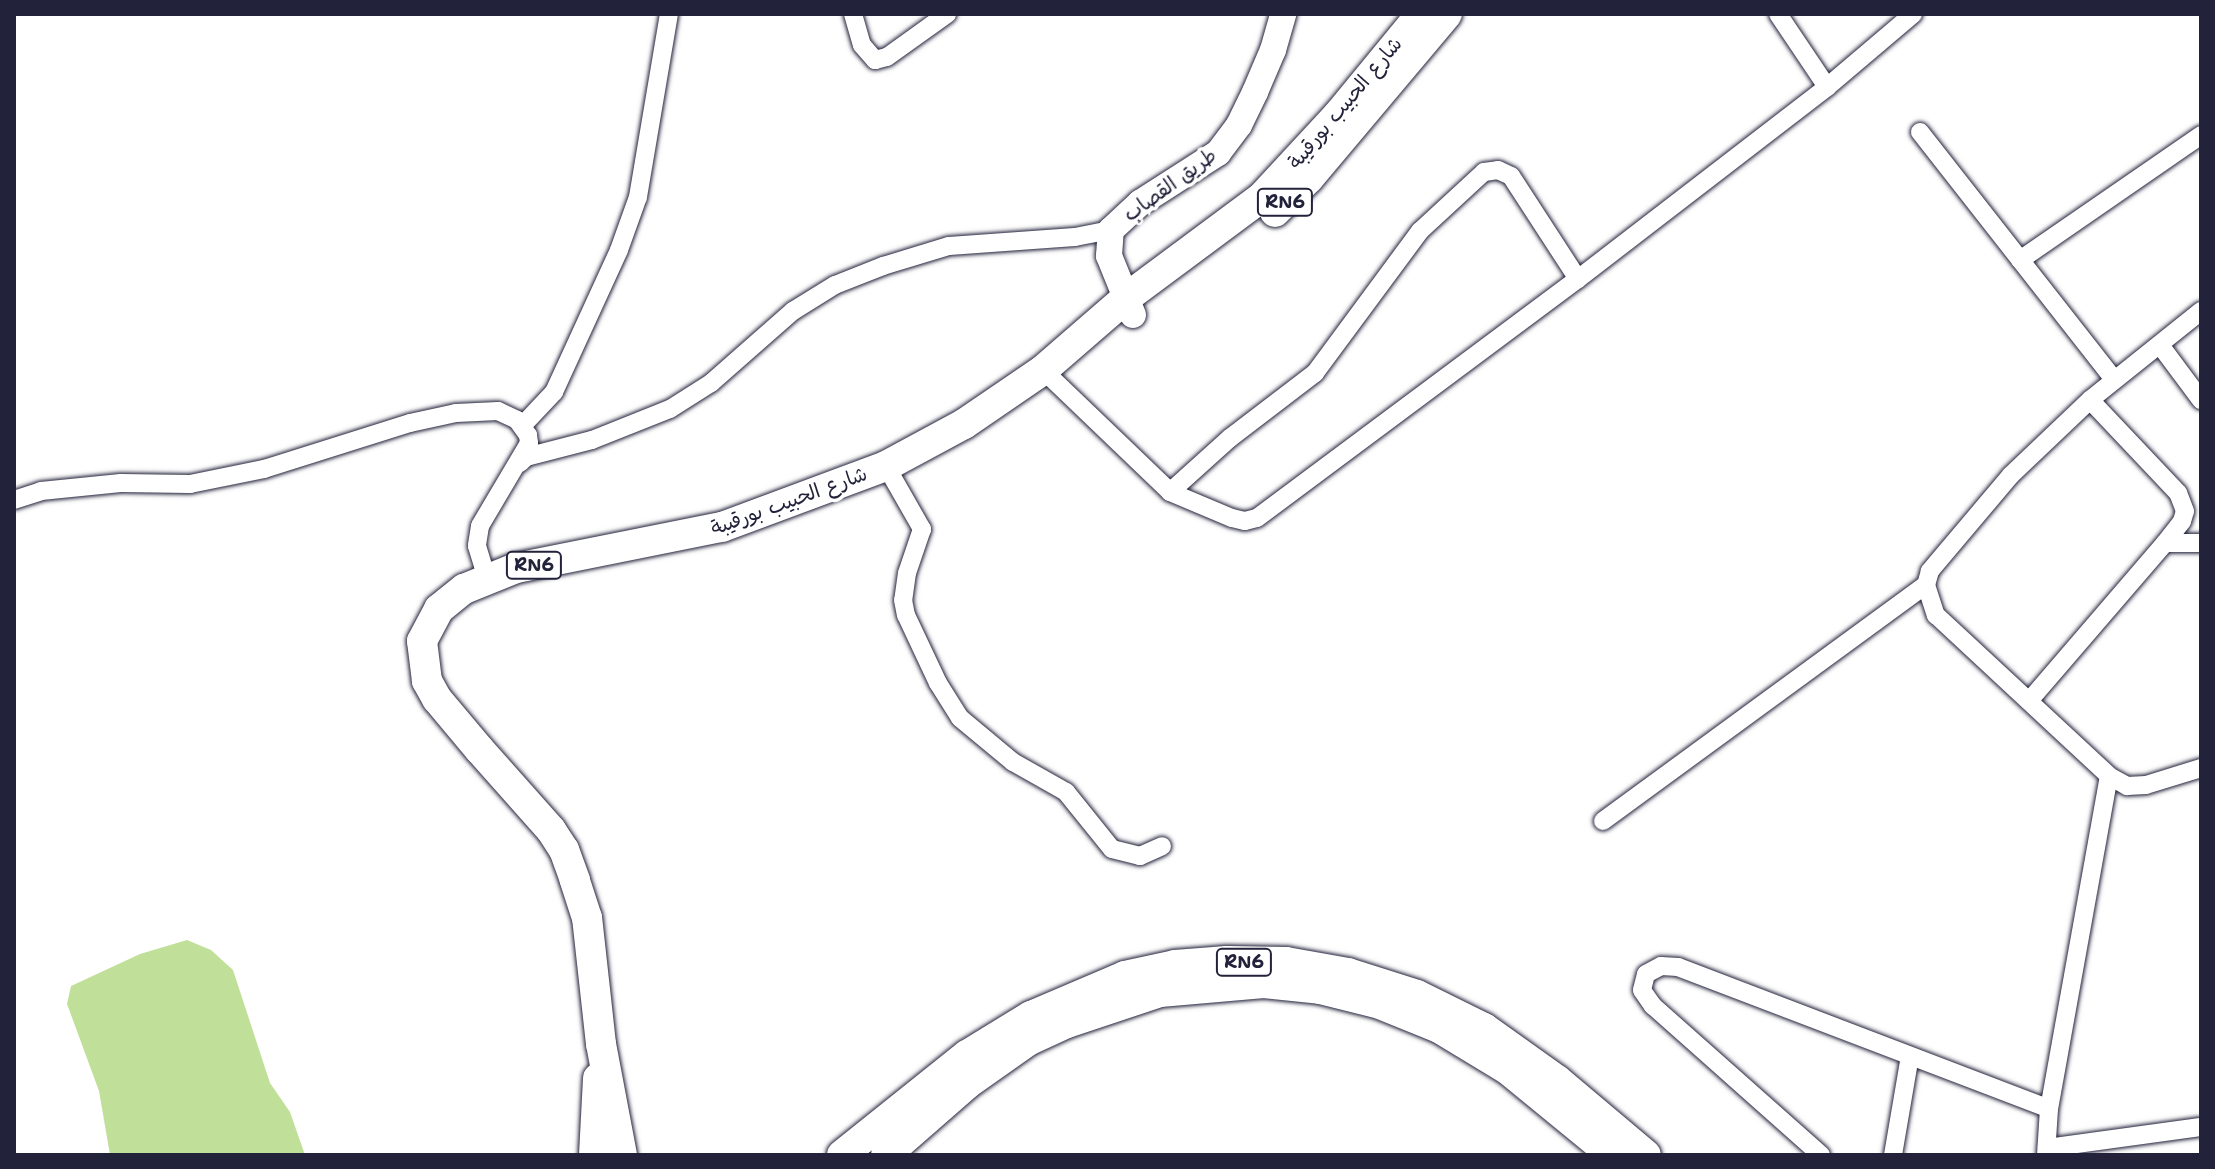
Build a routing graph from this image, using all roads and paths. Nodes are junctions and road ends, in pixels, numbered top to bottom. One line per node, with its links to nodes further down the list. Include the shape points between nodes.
1 (669, 14): 23 (street, via 638,197 554,392)
2 (853, 14): 9 (street, via 862,45 875,60 887,57)
3 (947, 14): 9 (street)
4 (1283, 14): 13 (main road, طريق القصاب, via 1255,92 1218,153 1140,203)
5 (1421, 14): 16 (main road, شارع الحبيب بورقيبة / RN6, via 1262,197)
6 (1447, 14): 16 (main road, شارع الحبيب بورقيبة / RN6, via 1276,211)
7 (1778, 14): 10 (street)
8 (1913, 14): 10 (street)
9 (919, 23)
10 (1827, 87): 15 (street)
11 (1920, 132): 14 (street)
12 (2201, 135): 14 (street)
13 (1111, 230): 16 (main road, طريق القصاب, via 1109,256); 24 (street, via 949,246 883,266 835,285 793,311 711,383 670,409)
14 (2020, 260): 20 (street)
15 (1578, 279): 26 (street, via 1257,518 1232,518); 26 (street, via 1511,176 1498,170 1484,172 1420,231 1315,373)
16 (1130, 307): 19 (main road, شارع الحبيب بورقيبة / RN6)
17 (2201, 311): 18 (street)
18 (2160, 345): 20 (street); 22 (street)
19 (1043, 370): 25 (main road, شارع الحبيب بورقيبة / RN6, via 964,424); 26 (street)
20 (2114, 379): 21 (street)
21 (2090, 400): 28 (street, via 2183,502 2182,521); 31 (street, via 2011,475 1930,571)
22 (2201, 400)
23 (522, 426): 24 (street, via 529,443); 27 (street, via 498,411 456,413 264,469 190,484 121,483 41,491)
24 (520, 463): 30 (street, via 480,526 477,546)
25 (886, 466): 30 (main road, شارع الحبيب بورقيبة / RN6, via 722,527 516,568); 36 (street, via 922,529 907,573 906,615 960,718 1013,762 1066,792 1112,849 1140,856)
26 (1170, 492)
27 (14, 500)
28 (2165, 543): 29 (street); 32 (street)
29 (2201, 543)
30 (487, 579): 37 (main road, شارع الحبيب بورقيبة / RN6, via 439,609 422,641 422,663 437,699 564,850 587,918)
31 (1926, 585): 32 (street, via 1936,615); 35 (street)
32 (2029, 701): 34 (street)
33 (2201, 768): 34 (street, via 2146,785 2127,786)
34 (2109, 776): 39 (street)
35 (1603, 821)
36 (1162, 846)
37 (601, 1044): 42 (main road, شارع الحبيب بورقيبة / RN6); 43 (main road, شارع الحبيب بورقيبة / RN6)
38 (1910, 1056): 39 (street); 48 (street, via 1678,967 1661,966 1646,974 1642,990 1653,1006); 49 (street)
39 (2049, 1109): 41 (street)
40 (2201, 1127): 41 (street)
41 (2047, 1151)
42 (594, 1155)
43 (622, 1155)
44 (842, 1155): 47 (main road, RN6, via 967,1055 1031,1016 1125,976 1227,961 1286,962 1348,973 1417,995 1484,1028 1557,1080)
45 (889, 1155): 46 (main road, RN6, via 967,1084 1028,1041 1067,1023 1160,992 1264,983 1320,989 1380,1004 1439,1028 1507,1069)
46 (1612, 1155)
47 (1646, 1155)
48 (1821, 1155)
49 (1893, 1155)

